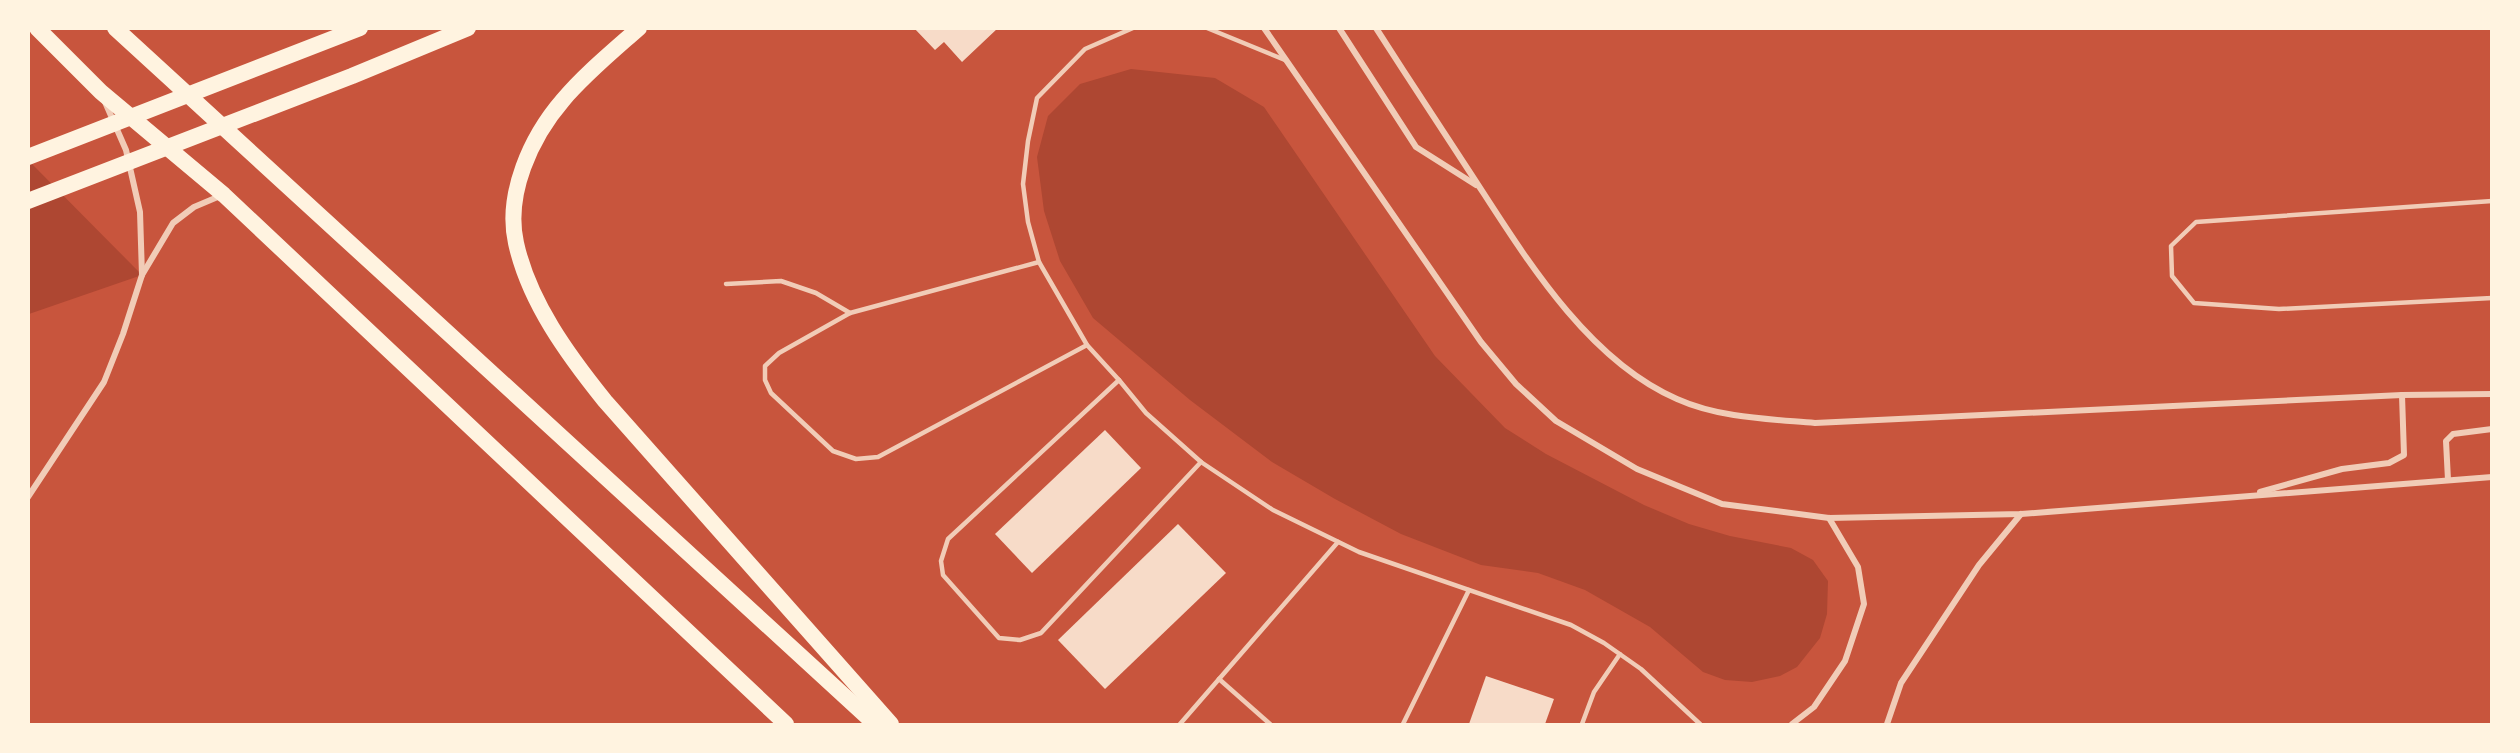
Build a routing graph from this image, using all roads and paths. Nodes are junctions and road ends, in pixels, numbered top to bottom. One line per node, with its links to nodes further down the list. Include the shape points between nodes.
1 (37, 28): 12 (highway)
2 (115, 28): 40 (highway)
3 (360, 28): 13 (highway)
4 (468, 28): 16 (highway)
5 (639, 28): 41 (highway, via 562,101 535,141 519,182 515,207 516,242 526,274 551,325 605,401)
6 (1132, 28): 18 (lane, via 1084,49 1037,98 1023,183)
7 (1207, 28): 11 (lane)
8 (1264, 28): 11 (street)
9 (1339, 28): 14 (street, via 1416,147)
10 (1376, 28): 14 (street)
11 (1288, 60): 34 (street, via 1481,342 1516,384 1556,421 1637,469 1722,504)
12 (101, 92): 15 (highway); 19 (street, via 126,150 140,212)
13 (28, 157)
14 (1479, 187): 26 (street, via 1534,271 1595,341 1634,376 1677,399 1720,413 1815,423)
15 (224, 195): 19 (street, via 194,207 173,223); 39 (highway)
16 (28, 201)
17 (2492, 201): 21 (lane, via 2196,222 2170,246 2172,276 2194,303 2279,309)
18 (1039, 262): 22 (lane); 23 (lane)
19 (142, 275): 32 (street, via 104,382)
20 (726, 284): 22 (lane, via 781,281 816,293)
21 (2492, 298)
22 (850, 314): 23 (lane, via 779,353 765,366 765,380 771,393 833,451 856,459 878,457)
23 (1087, 345): 24 (lane)
24 (1119, 380): 28 (lane, via 1146,413); 28 (lane, via 948,539 941,561 943,575 999,638 1020,640 1041,633)
25 (2492, 394): 26 (street)
26 (2402, 395): 31 (street, via 2404,455 2389,464 2342,469)
27 (2492, 429): 30 (street, via 2453,434 2446,441)
28 (1201, 462): 35 (lane, via 1274,510)
29 (2492, 477): 30 (street)
30 (2448, 480): 31 (street)
31 (2245, 496): 33 (street)
32 (28, 497)
33 (2021, 514): 34 (street); 48 (street, via 1979,565 1901,683)
34 (1829, 518): 47 (street, via 1858,567 1864,604 1845,661 1814,707)
35 (1338, 542): 36 (lane); 38 (lane)
36 (1469, 590): 37 (lane, via 1571,625); 44 (lane)
37 (1620, 654): 45 (lane, via 1594,692); 46 (lane)
38 (1219, 679): 42 (lane); 43 (lane)
39 (786, 724)
40 (875, 724)
41 (891, 724)
42 (1180, 724)
43 (1270, 724)
44 (1403, 724)
45 (1582, 724)
46 (1701, 724)
47 (1792, 724)
48 (1887, 724)

